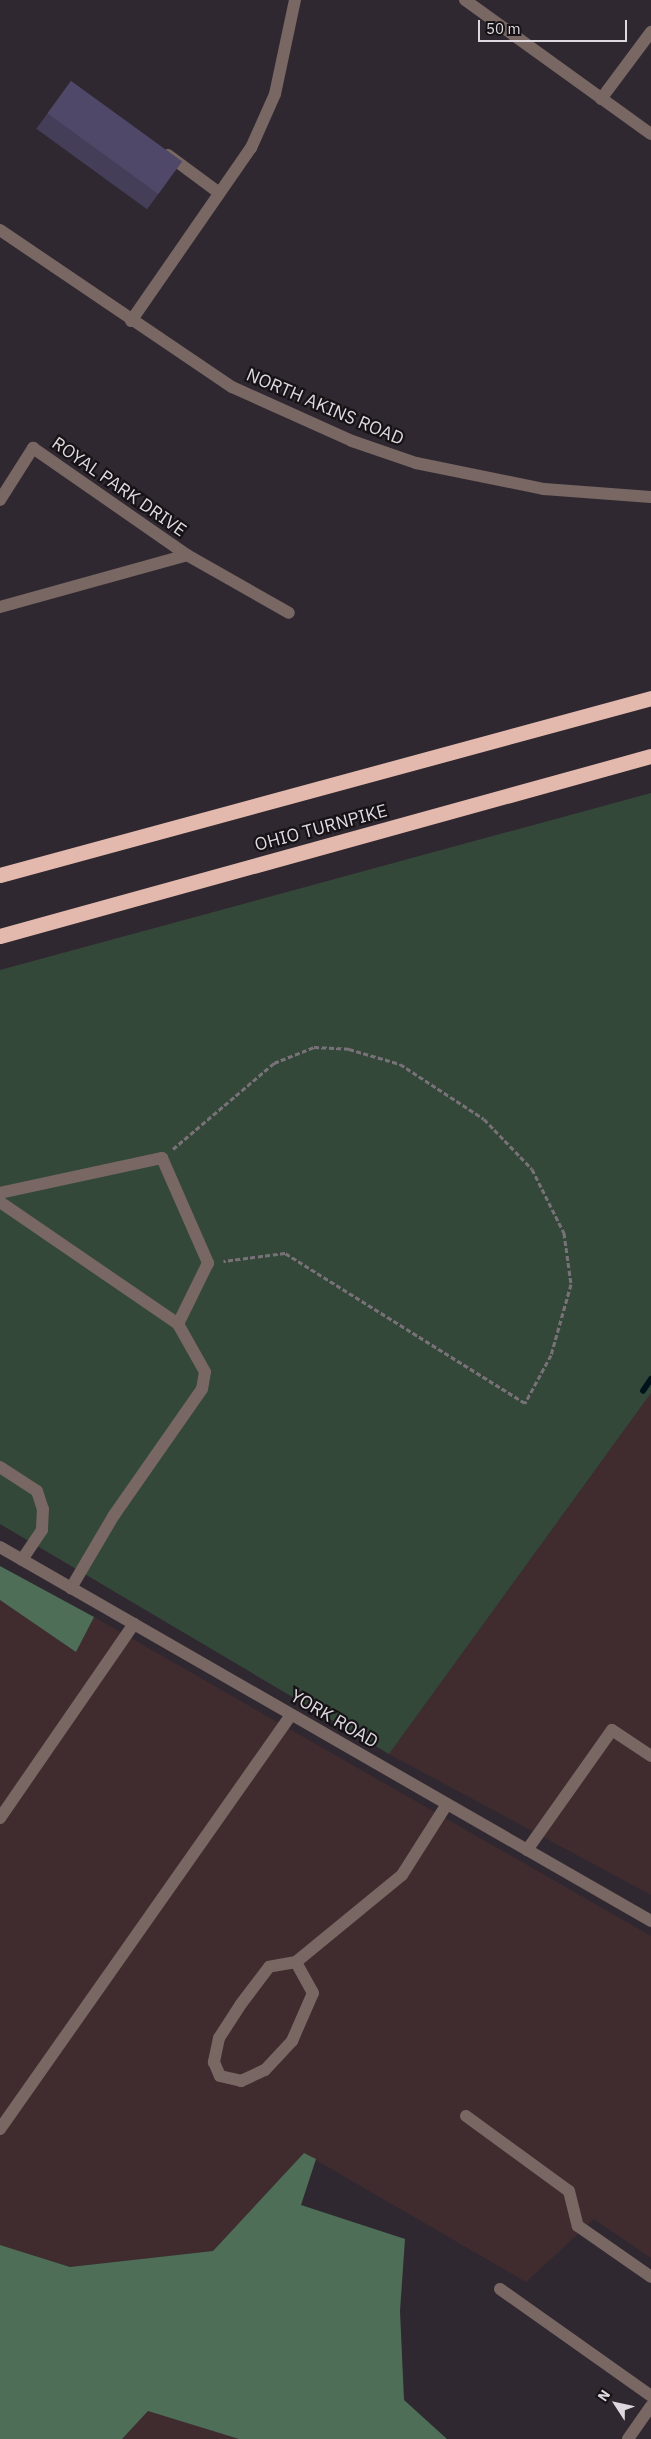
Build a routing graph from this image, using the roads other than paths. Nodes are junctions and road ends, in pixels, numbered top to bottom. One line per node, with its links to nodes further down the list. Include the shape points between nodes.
1 (295, 0): 7 (street, via 275,94 252,148)
2 (465, 0): 4 (street)
3 (651, 32): 4 (street)
4 (602, 99): 5 (street)
5 (651, 134)
6 (155, 145): 7 (street)
7 (218, 192): 9 (street)
8 (0, 230): 9 (street, NORTH AKINS ROAD)
9 (130, 321): 10 (street, NORTH AKINS ROAD, via 232,387 352,441 416,463 544,489)
10 (651, 497)
11 (0, 500): 12 (street, ROYAL PARK DRIVE, via 33,448)
12 (187, 556): 13 (street, ROYAL PARK DRIVE); 14 (street, ROYAL PARK DRIVE)
13 (0, 607)
14 (289, 614)
15 (651, 698): 17 (highway)
16 (651, 756): 18 (highway, OHIO TURNPIKE)
17 (0, 876)
18 (0, 936)
19 (0, 1193): 21 (street, via 162,1158 208,1263)
20 (0, 1202): 21 (street)
21 (178, 1324): 25 (street, via 205,1372 202,1389 114,1514)
22 (0, 1466): 24 (street, via 37,1491 43,1509 42,1530)
23 (0, 1547): 24 (street, YORK ROAD)
24 (22, 1560): 25 (street, YORK ROAD)
25 (71, 1588): 26 (street, YORK ROAD)
26 (134, 1624): 27 (street, YORK ROAD); 30 (street)
27 (291, 1715): 29 (street, YORK ROAD); 35 (street)
28 (651, 1756): 31 (street, via 612,1730)
29 (447, 1804): 31 (street, YORK ROAD); 33 (street, via 402,1875)
30 (0, 1818)
31 (527, 1850): 32 (street, YORK ROAD)
32 (651, 1922)
33 (296, 1962): 33 (street, via 269,1968 218,2038 214,2062 220,2076 241,2081 265,2070 292,2041 313,1993)
34 (466, 2116): 36 (street, via 569,2191 578,2226)
35 (0, 2129)
36 (651, 2277)
37 (500, 2289): 38 (street)
38 (651, 2396)
39 (651, 2406): 40 (street)
40 (628, 2439)

